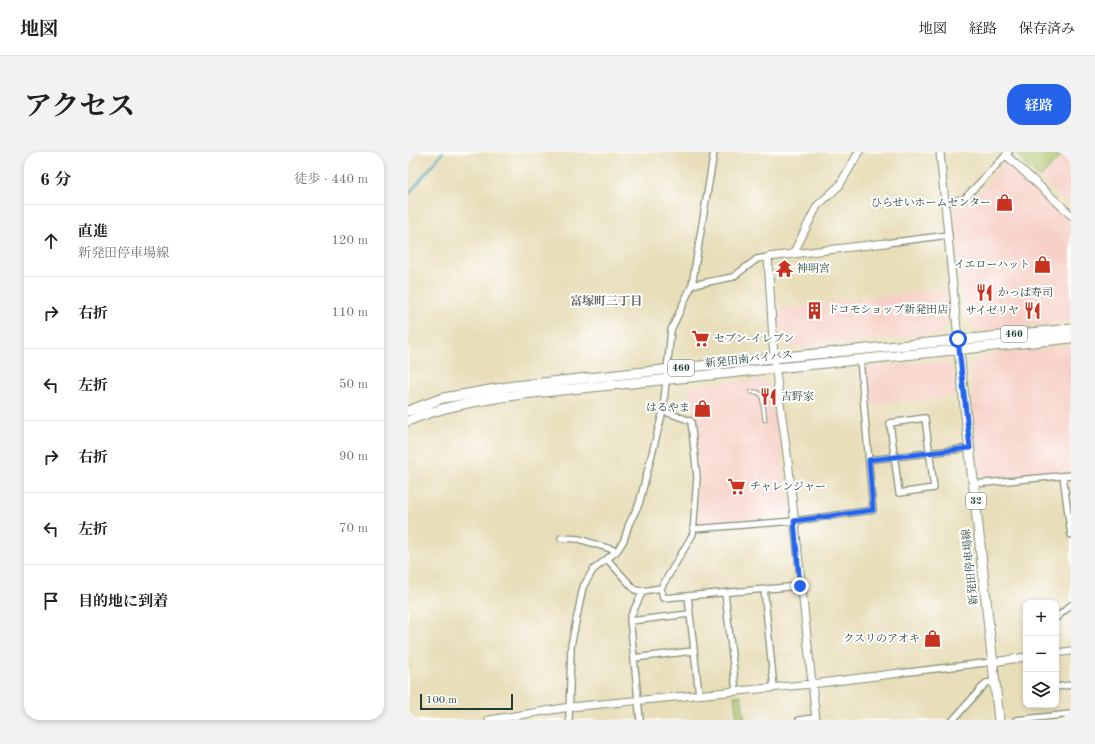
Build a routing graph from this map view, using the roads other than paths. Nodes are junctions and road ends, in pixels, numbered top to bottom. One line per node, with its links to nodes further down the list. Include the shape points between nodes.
1 (714, 152): 11 (street)
2 (859, 152): 9 (street, via 839,186 817,206)
3 (940, 152): 5 (street)
4 (1007, 153): 5 (street, via 964,199); 6 (street)
5 (946, 202): 7 (street)
6 (1071, 215)
7 (949, 235): 8 (street); 14 (street)
8 (886, 243): 9 (street)
9 (792, 254): 10 (street)
10 (768, 257): 11 (street, via 757,259 733,277); 16 (street)
11 (692, 285): 19 (street, via 671,330)
12 (1071, 328): 14 (main road, 新発田南バイパス / 460)
13 (1071, 338): 15 (main road, 新発田南バイパス / 460)
14 (958, 339): 15 (main road, 新発田停車場線 / 32); 16 (main road, 新発田南バイパス / 460)
15 (959, 349): 17 (main road, 新発田南バイパス / 460); 26 (main road, 新発田停車場線 / 32)
16 (774, 358): 18 (street); 19 (main road, 新発田南バイパス / 460)
17 (860, 359): 18 (main road, 新発田南バイパス / 460); 29 (street)
18 (777, 369): 20 (main road, 新発田南バイパス / 460); 34 (street)
19 (666, 370): 20 (street); 22 (main road, 新発田南バイパス / 460, via 472,392 443,398)
20 (665, 380): 23 (street); 25 (main road, 新発田南バイパス / 460, via 476,401 430,412)
21 (751, 392): 24 (lane, via 762,395)
22 (408, 411)
23 (663, 412): 35 (street, via 691,421 697,477); 38 (street, via 639,504)
24 (765, 420)
25 (408, 421)
26 (970, 448): 27 (street); 32 (main road, 新発田停車場線 / 32)
27 (930, 453): 28 (street); 28 (street, via 926,418 890,423); 28 (street, via 934,488 899,493)
28 (894, 457): 29 (street)
29 (869, 460): 34 (street, via 873,510)
30 (1071, 475): 31 (street)
31 (1063, 476): 32 (street); 33 (street)
32 (974, 484): 55 (main road, 新発田停車場線 / 32)
33 (1070, 519): 36 (street)
34 (794, 521): 35 (street); 40 (street)
35 (694, 529): 41 (street)
36 (1071, 535)
37 (561, 538): 38 (street, via 579,540)
38 (617, 551): 39 (street)
39 (608, 560): 43 (street, via 635,590); 65 (street, via 593,570 583,587 571,646)
40 (800, 586): 42 (street); 58 (street)
41 (661, 588): 43 (street); 45 (street, via 663,598)
42 (764, 589): 44 (street); 61 (street)
43 (643, 591): 49 (street)
44 (726, 593): 45 (street); 62 (street)
45 (688, 596): 47 (street)
46 (1071, 604): 48 (street)
47 (690, 614): 49 (street); 51 (street)
48 (1059, 615)
49 (630, 621): 54 (street)
50 (1071, 651): 52 (street)
51 (693, 652): 54 (street); 63 (street)
52 (1059, 653)
53 (1023, 657): 55 (street)
54 (634, 658): 64 (street)
55 (993, 662): 56 (street); 57 (main road, 新発田停車場線 / 32)
56 (900, 673): 58 (street)
57 (996, 682): 74 (street, via 986,683); 75 (main road, 新発田停車場線 / 32)
58 (812, 684): 61 (street); 69 (street)
59 (1071, 686): 60 (street)
60 (1059, 687)
61 (774, 688): 62 (street)
62 (736, 691): 63 (street)
63 (699, 695): 64 (street)
64 (638, 702): 65 (street); 72 (street)
65 (570, 708): 67 (street); 71 (street)
66 (1071, 714): 68 (street)
67 (518, 717): 70 (street)
68 (1051, 718): 76 (street)
69 (815, 719): 73 (street)
70 (489, 720)
71 (569, 720)
72 (640, 720)
73 (799, 720)
74 (953, 720)
75 (999, 720)
76 (1016, 720)

